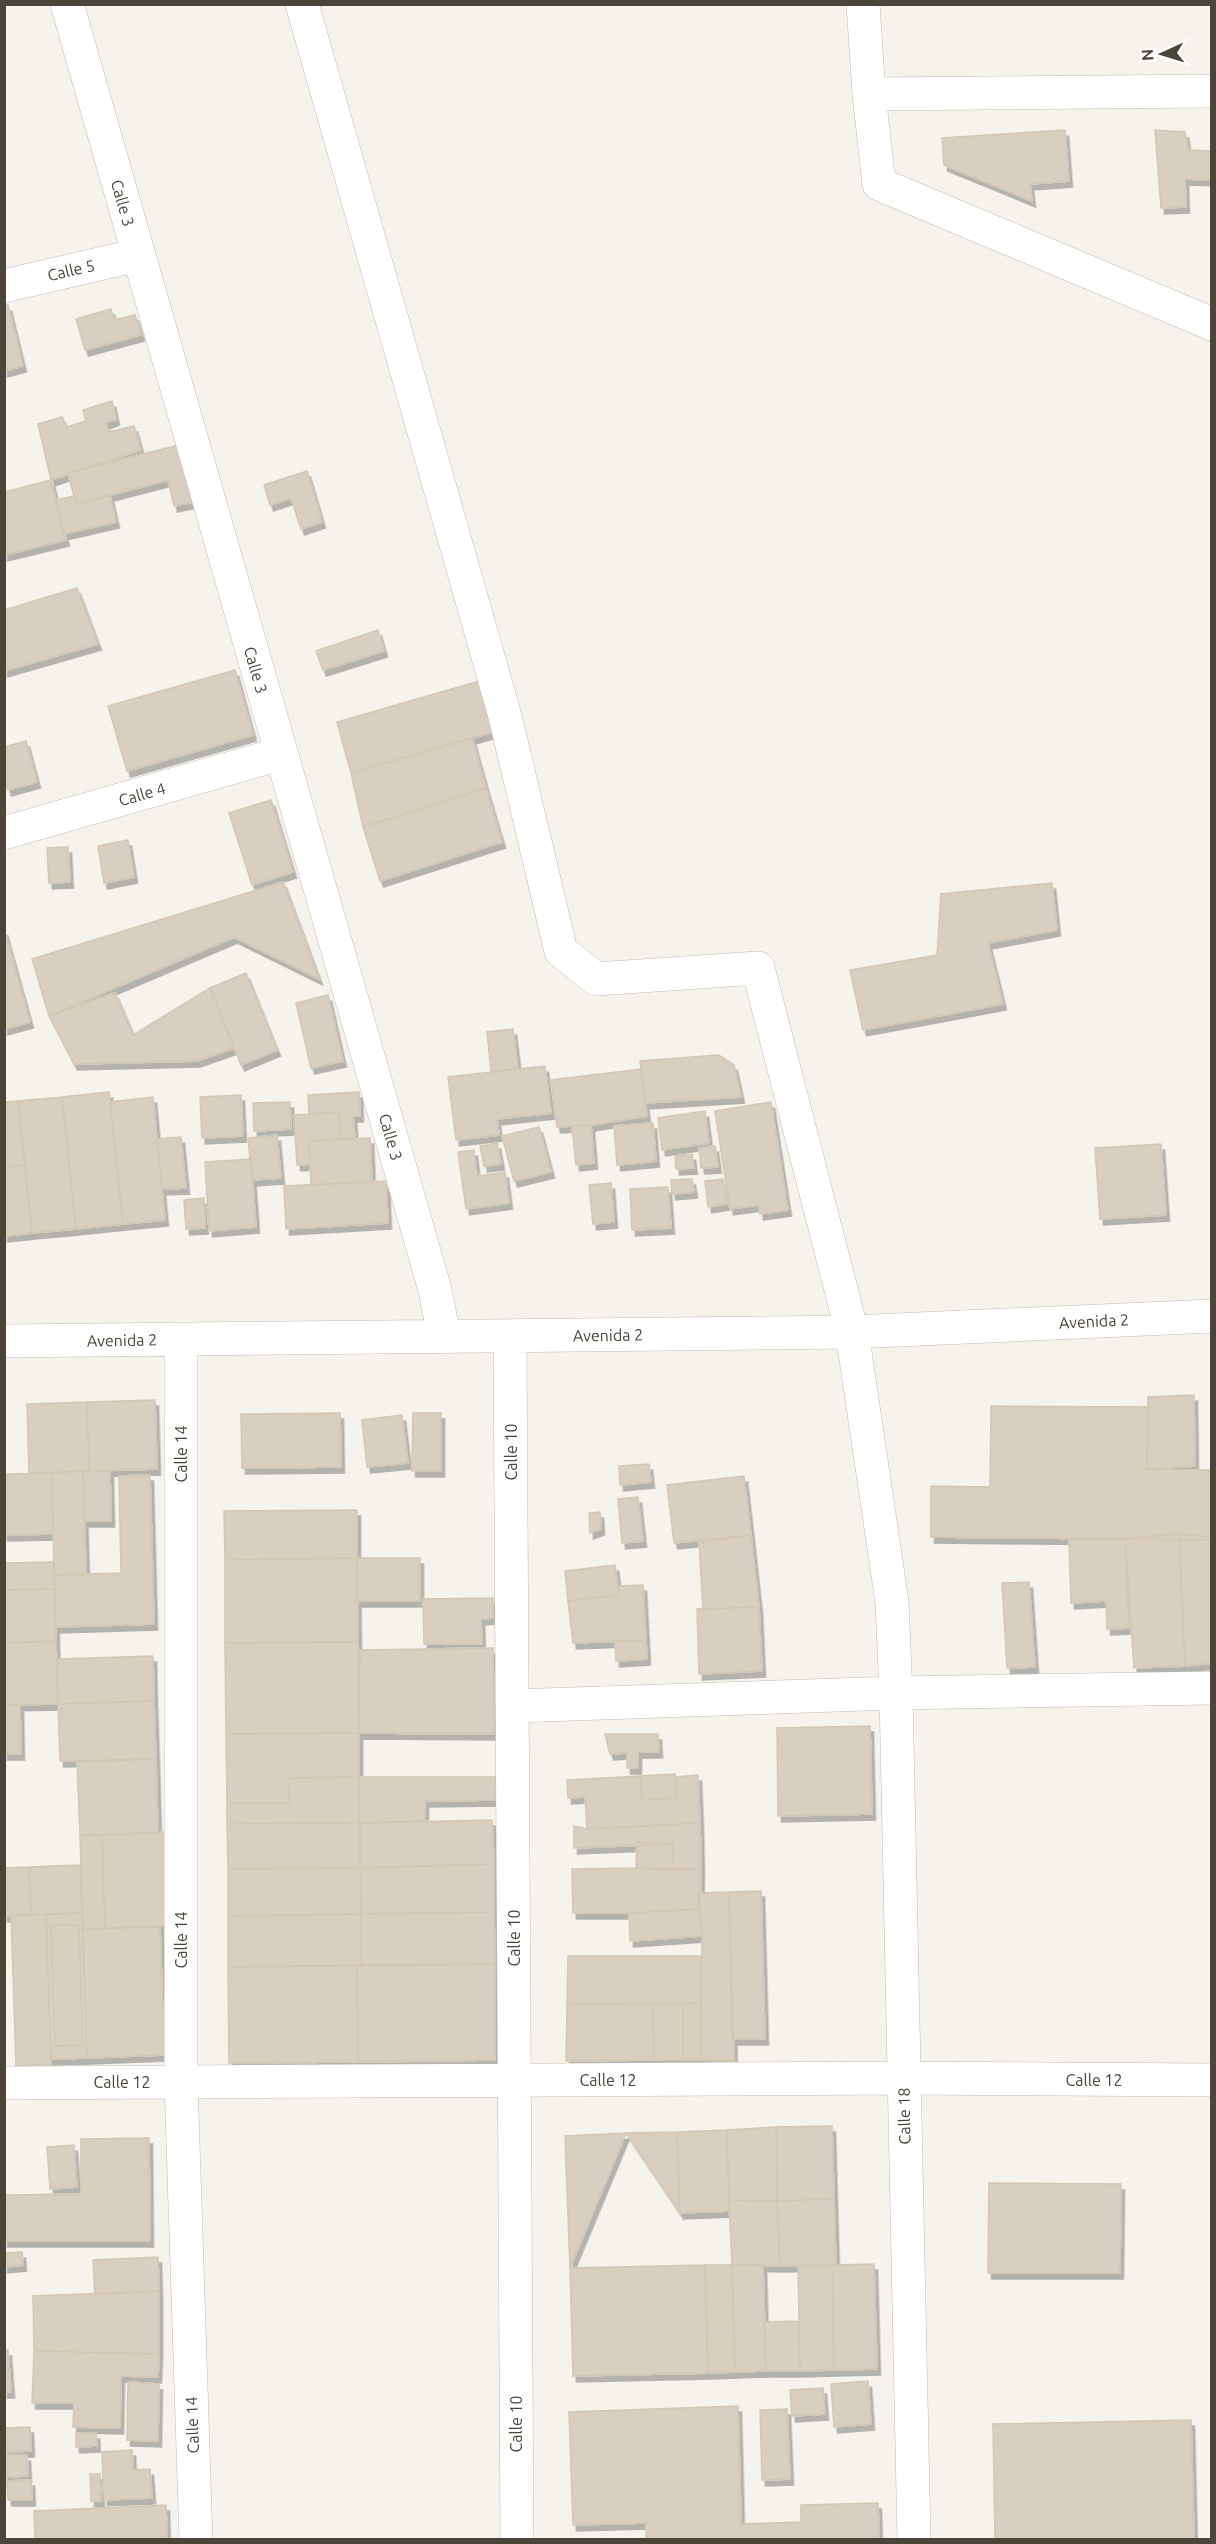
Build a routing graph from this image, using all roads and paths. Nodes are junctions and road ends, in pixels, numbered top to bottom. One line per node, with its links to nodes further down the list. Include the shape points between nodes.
1 (67, 4): 6 (street, Calle 3)
2 (302, 4): 12 (street, Calle 18, via 505,716 561,951 596,979 758,968)
3 (863, 4): 5 (street)
4 (1212, 91): 5 (street)
5 (869, 94): 8 (street, via 879,184)
6 (138, 255): 7 (street, Calle 5); 9 (street, Calle 3)
7 (4, 286)
8 (1212, 324)
9 (280, 754): 10 (street, Calle 4); 13 (street, Calle 3, via 435,1290)
10 (4, 833)
11 (1212, 1316): 12 (street, Avenida 2)
12 (852, 1332): 14 (street, Avenida 2); 18 (street, Calle 18, via 892,1602)
13 (444, 1336): 14 (street, Avenida 2); 15 (street, Avenida 2)
14 (510, 1336): 19 (street, Calle 10)
15 (181, 1339): 16 (street, Avenida 2); 23 (street, Calle 14)
16 (4, 1341)
17 (1212, 1688): 18 (street)
18 (896, 1693): 19 (street); 20 (street, Calle 18)
19 (513, 1706): 21 (street, Calle 10)
20 (904, 2078): 21 (street, Calle 12); 22 (street, Calle 12); 27 (street, Calle 18)
21 (514, 2080): 23 (street, Calle 12); 26 (street, Calle 10)
22 (1212, 2080)
23 (181, 2082): 24 (street, Calle 12); 25 (street, Calle 14)
24 (4, 2083)
25 (196, 2540)
26 (517, 2540)
27 (914, 2540)

